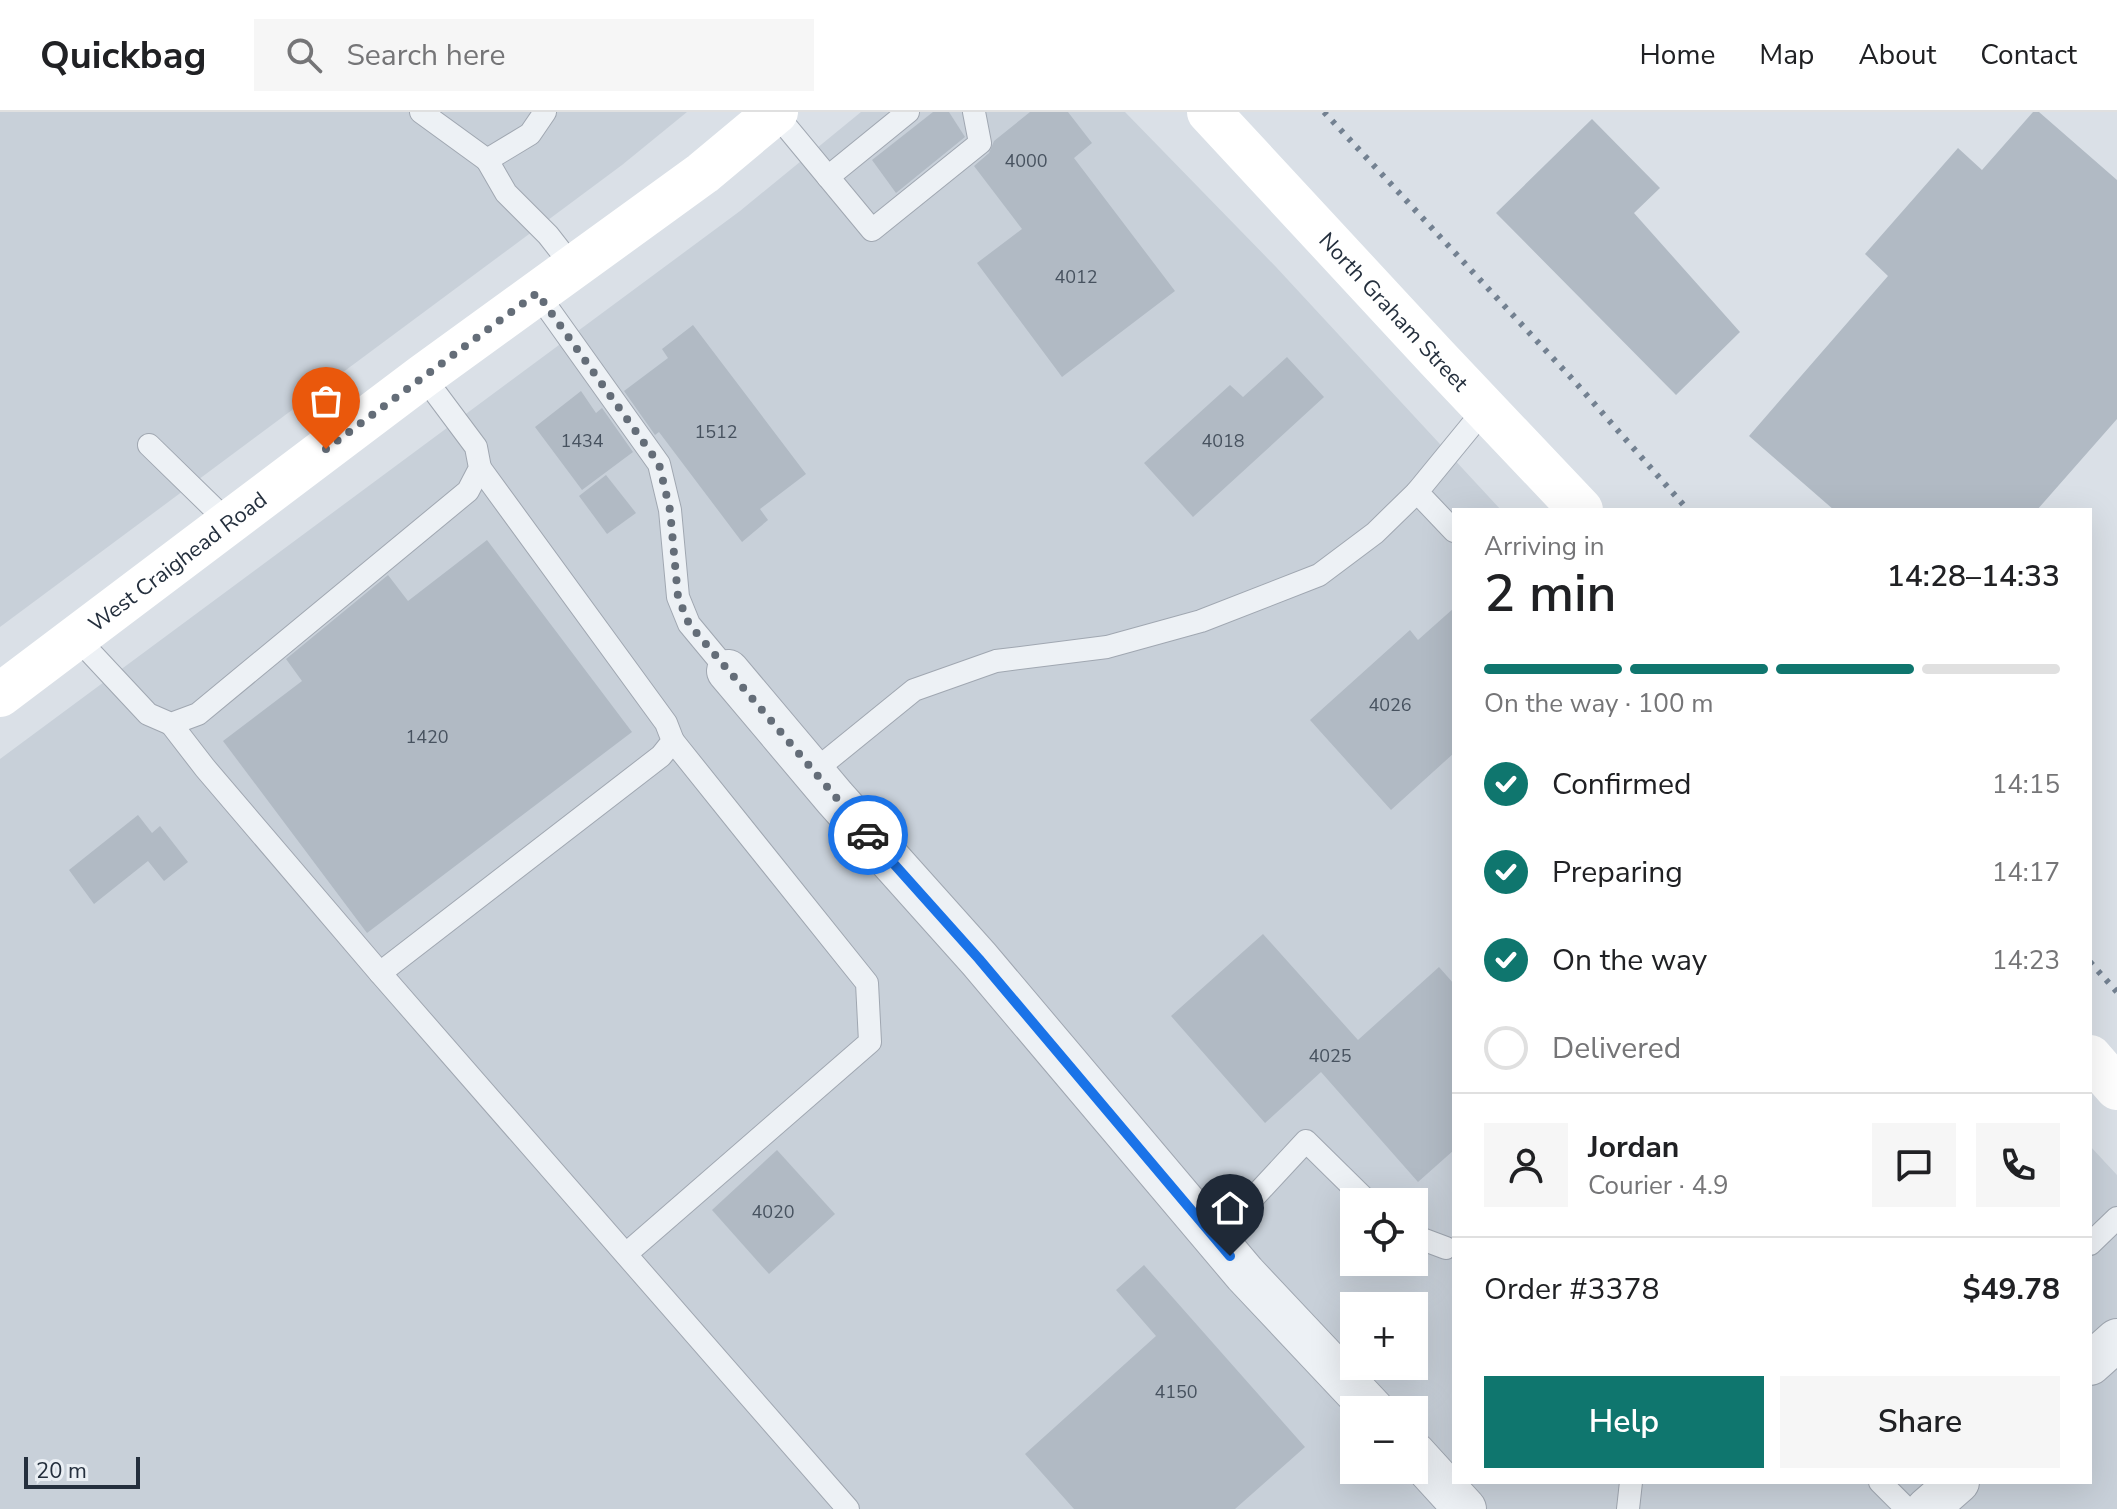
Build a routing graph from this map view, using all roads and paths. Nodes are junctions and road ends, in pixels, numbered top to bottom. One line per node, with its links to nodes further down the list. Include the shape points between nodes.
1 (421, 112): 7 (lane)
2 (545, 112): 7 (lane, via 530,134)
3 (974, 112): 8 (lane, via 980,143 872,230)
4 (1209, 112): 12 (street, North Graham Street)
5 (776, 113): 8 (lane); 9 (street, West Craighead Road)
6 (903, 122): 8 (lane)
7 (487, 160): 9 (lane, via 506,193)
8 (828, 177)
9 (573, 267): 10 (street, West Craighead Road)
10 (537, 293): 11 (street, West Craighead Road); 20 (lane, via 659,464 670,510 678,597 689,624)
11 (423, 376): 14 (lane, via 476,447); 17 (street, West Craighead Road)
12 (1485, 409): 15 (lane); 16 (street, North Graham Street)
13 (149, 445): 17 (lane)
14 (480, 468): 22 (lane, via 468,491 444,512 198,714); 23 (lane, via 666,723)
15 (1417, 492): 18 (lane); 24 (lane, via 1375,533 1319,575 1187,625 1107,647 996,661 914,690)
16 (1579, 508)
17 (229, 523): 19 (street, West Craighead Road)
18 (1452, 529)
19 (77, 638): 21 (street, West Craighead Road); 22 (lane, via 148,714)
20 (728, 671): 24 (street)
21 (0, 695)
22 (171, 724): 25 (lane)
23 (673, 741): 25 (lane, via 661,756); 34 (lane, via 867,983 870,1042)
24 (813, 772): 30 (street)
25 (380, 973): 34 (lane)
26 (2092, 1059): 27 (street)
27 (2117, 1088)
28 (1354, 1188): 30 (lane, via 1306,1141)
29 (2117, 1218): 32 (lane)
30 (1215, 1239): 37 (street)
31 (1428, 1241): 33 (lane)
32 (2092, 1242)
33 (1451, 1249)
34 (626, 1254): 42 (lane)
35 (2117, 1340): 36 (street)
36 (2092, 1362)
37 (1360, 1396)
38 (1428, 1468): 43 (street)
39 (1631, 1484): 44 (lane)
40 (1882, 1484): 45 (lane)
41 (1956, 1484): 46 (street)
42 (848, 1509)
43 (1465, 1509)
44 (1628, 1509)
45 (1907, 1509)
46 (1927, 1509)

